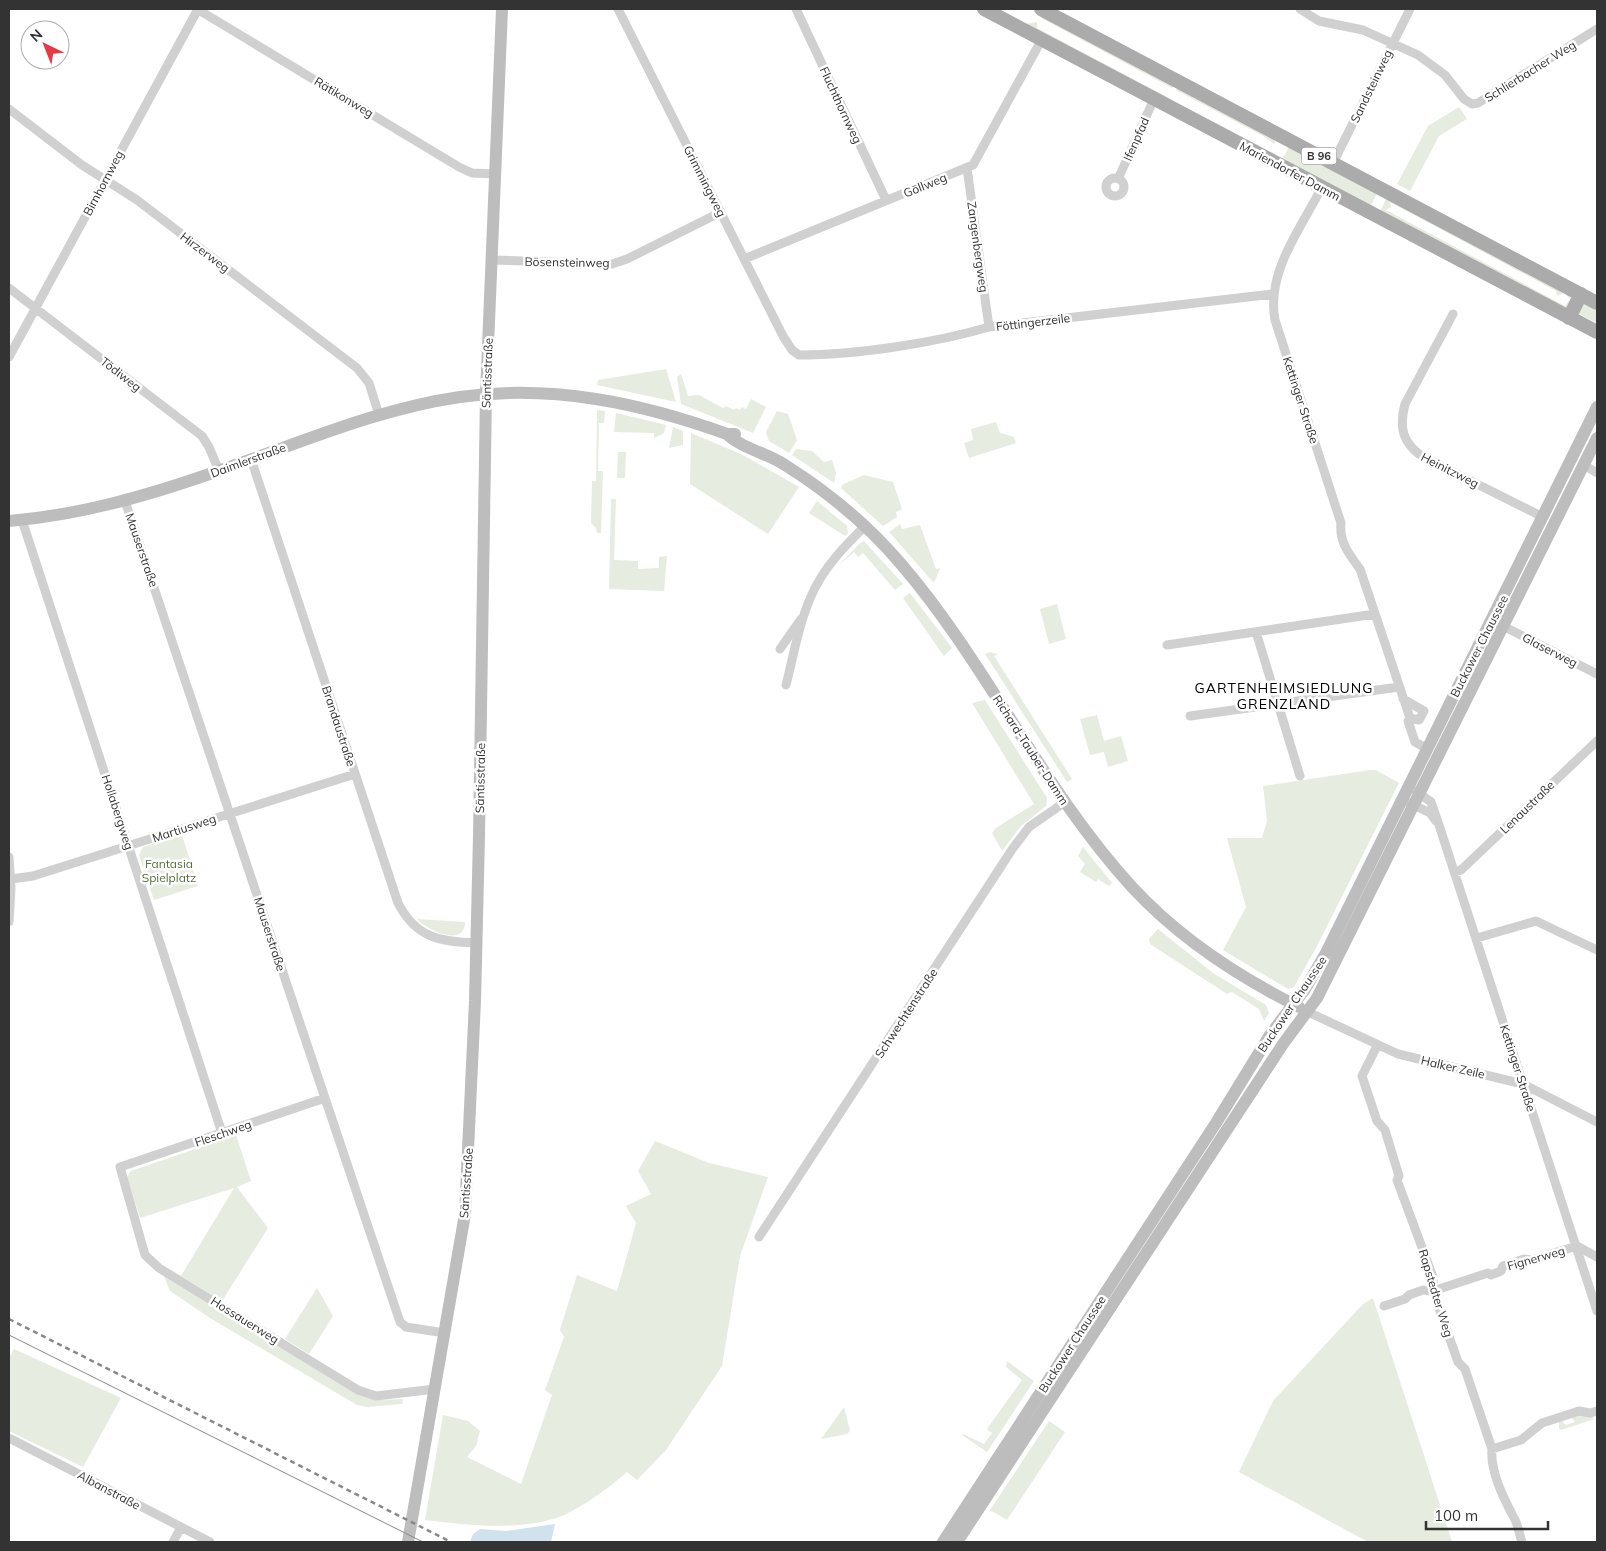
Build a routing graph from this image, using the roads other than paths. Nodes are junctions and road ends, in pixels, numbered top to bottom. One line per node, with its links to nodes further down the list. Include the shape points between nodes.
1 (197, 9): 16 (street, Rätikonweg, via 459,167 472,173); 17 (street, Birnhornweg)
2 (502, 9): 16 (street, Säntisstraße)
3 (618, 9): 21 (street, Grimmingweg)
4 (796, 9): 20 (street, Fluchthornweg)
5 (1041, 9): 14 (main road, B 96)
6 (1300, 9): 11 (street, via 1319,21 1363,30)
7 (1410, 9): 11 (street, Sandsteinweg)
8 (993, 11): 10 (main road, Mariendorfer Damm / B 96)
9 (1597, 29): 11 (street, Schlierbacher Weg, via 1472,104 1464,100 1446,75 1432,63)
10 (1042, 39): 12 (main road, Mariendorfer Damm / B 96); 15 (street, Göllweg, via 977,162)
11 (1393, 42): 14 (street, Sandsteinweg)
12 (1154, 98): 18 (street, Ifenpfad); 19 (main road, Mariendorfer Damm / B 96)
13 (9, 109): 17 (street, Hirzerweg)
14 (1332, 163): 26 (main road, B 96)
15 (967, 168): 20 (street, Göllweg); 31 (street, Zangenbergweg)
16 (495, 174): 23 (street, Säntisstraße)
17 (105, 179): 28 (street, Birnhornweg); 37 (street, Hirzerweg, via 357,368 369,383)
18 (1118, 179)
19 (1322, 187): 25 (street, Kettinger Straße, via 1281,265); 30 (main road, Mariendorfer Damm / B 96)
20 (886, 200): 22 (street, Göllweg)
21 (721, 212): 22 (street, Grimmingweg); 23 (street, Bösensteinweg, via 612,264)
22 (744, 259): 33 (street, Grimmingweg)
23 (492, 260): 35 (street, Säntisstraße)
24 (9, 288): 28 (street, Tödiweg)
25 (1273, 294): 31 (street, Föttingerzeile); 47 (street, Kettinger Straße, via 1275,320 1341,523 1345,550 1360,569)
26 (1581, 294): 27 (main road, B 96); 30 (main road)
27 (1597, 303)
28 (36, 308): 34 (street, Birnhornweg); 41 (street, Tödiweg, via 202,436)
29 (1453, 314): 43 (street, Heinitzweg, via 1405,404 1401,418 1406,442 1423,457)
30 (1569, 318): 32 (main road, Mariendorfer Damm / B 96)
31 (989, 327): 33 (street, Föttingerzeile, via 960,336 870,349 806,355)
32 (1597, 332)
33 (794, 353)
34 (9, 357)
35 (486, 394): 37 (street, Daimlerstraße); 45 (street, Richard-Tauber-Damm, via 547,394 615,401 736,434 773,454); 73 (street, Säntisstraße)
36 (1597, 408): 43 (street, Buckower Chaussee)
37 (380, 415): 39 (street, Daimlerstraße)
38 (1597, 438): 40 (street, Buckower Chaussee)
39 (251, 459): 41 (street, Daimlerstraße); 61 (street, Brandaustraße)
40 (1592, 470): 48 (street, Buckower Chaussee)
41 (219, 471): 42 (street, Daimlerstraße)
42 (125, 500): 44 (street, Daimlerstraße); 65 (street, Mauserstraße)
43 (1543, 517): 60 (street, Buckower Chaussee)
44 (15, 521): 67 (street, Hollabergweg)
45 (865, 526): 46 (street, via 820,578); 64 (street, Richard-Tauber-Damm, via 902,565 949,625)
46 (805, 613): 51 (street); 53 (street)
47 (1375, 614): 49 (street); 54 (street, Kettinger Straße)
48 (1503, 626): 52 (street, Glaserweg); 63 (street, Buckower Chaussee)
49 (1256, 632): 50 (street); 56 (street)
50 (1167, 645)
51 (780, 649)
52 (1597, 674)
53 (786, 685)
54 (1399, 687): 55 (street, Kettinger Straße); 56 (street)
55 (1403, 699): 58 (street, Kettinger Straße); 58 (street, via 1424,711 1419,720)
56 (1278, 704): 57 (street); 62 (street)
57 (1190, 716)
58 (1410, 718): 60 (street, Kettinger Straße, via 1408,721 1415,742)
59 (1596, 744): 69 (street, Lenaustraße, via 1461,870)
60 (1428, 749): 63 (street, Buckower Chaussee)
61 (356, 774): 65 (street, Martiusweg); 73 (street, Brandaustraße, via 404,914 432,938)
62 (1300, 776)
63 (1411, 796): 66 (street, Kettinger Straße); 66 (street, Kettinger Straße, via 1432,802); 75 (street, Buckower Chaussee, via 1326,953); 76 (street, Buckower Chaussee)
64 (1065, 802): 75 (street, Richard-Tauber-Damm, via 1117,870 1177,930 1213,958); 83 (street, Schwechtenstraße, via 1029,828 1013,848)
65 (230, 813): 67 (street, Martiusweg); 79 (street, Mauserstraße)
66 (1440, 825): 69 (street, Kettinger Straße)
67 (130, 845): 70 (street, Martiusweg, via 27,878); 81 (street, Hollabergweg)
68 (9, 857): 70 (street)
69 (1455, 872): 72 (street, Kettinger Straße)
70 (11, 880): 71 (street)
71 (9, 922)
72 (1476, 938): 74 (street, via 1536,921); 78 (street, Kettinger Straße)
73 (477, 943): 89 (street, Säntisstraße, via 465,1214)
74 (1597, 950)
75 (1292, 1004): 76 (street, Richard-Tauber-Damm); 98 (street, Buckower Chaussee)
76 (1308, 1012): 77 (street, Halker Zeile); 99 (street, Buckower Chaussee, via 1283,1044)
77 (1377, 1046): 78 (street, Halker Zeile); 86 (street, Rapstedter Weg, via 1362,1076 1377,1121 1384,1130 1406,1208 1433,1278)
78 (1523, 1084): 80 (street, Halker Zeile); 84 (street, Kettinger Straße)
79 (325, 1098): 81 (street, Fleschweg); 89 (street, Mauserstraße, via 400,1322 406,1327)
80 (1597, 1122)
81 (222, 1133): 82 (street, Fleschweg)
82 (120, 1167): 90 (street, Hossauerweg, via 144,1256 159,1268 358,1390 376,1396)
83 (759, 1237)
84 (1577, 1246): 85 (street); 86 (street, Fignerweg, via 1531,1260 1524,1259 1503,1266 1496,1273); 88 (street, Kettinger Straße)
85 (1597, 1257)
86 (1433, 1291): 87 (street, Fignerweg, via 1416,1293); 93 (street, Rapstedter Weg, via 1458,1362 1465,1369)
87 (1384, 1306)
88 (1597, 1311)
89 (445, 1333): 90 (street, Säntisstraße)
90 (435, 1389): 97 (street, Säntisstraße)
91 (1597, 1411): 93 (street, via 1590,1414 1579,1411 1542,1423 1521,1440)
92 (9, 1438): 94 (street, Albanstraße)
93 (1492, 1449): 100 (street, Rapstedter Weg, via 1491,1458 1506,1506 1514,1517)
94 (181, 1527): 95 (street); 96 (street, Albanstraße)
95 (173, 1542)
96 (210, 1542)
97 (408, 1542)
98 (942, 1542)
99 (957, 1542)
100 (1522, 1542)

